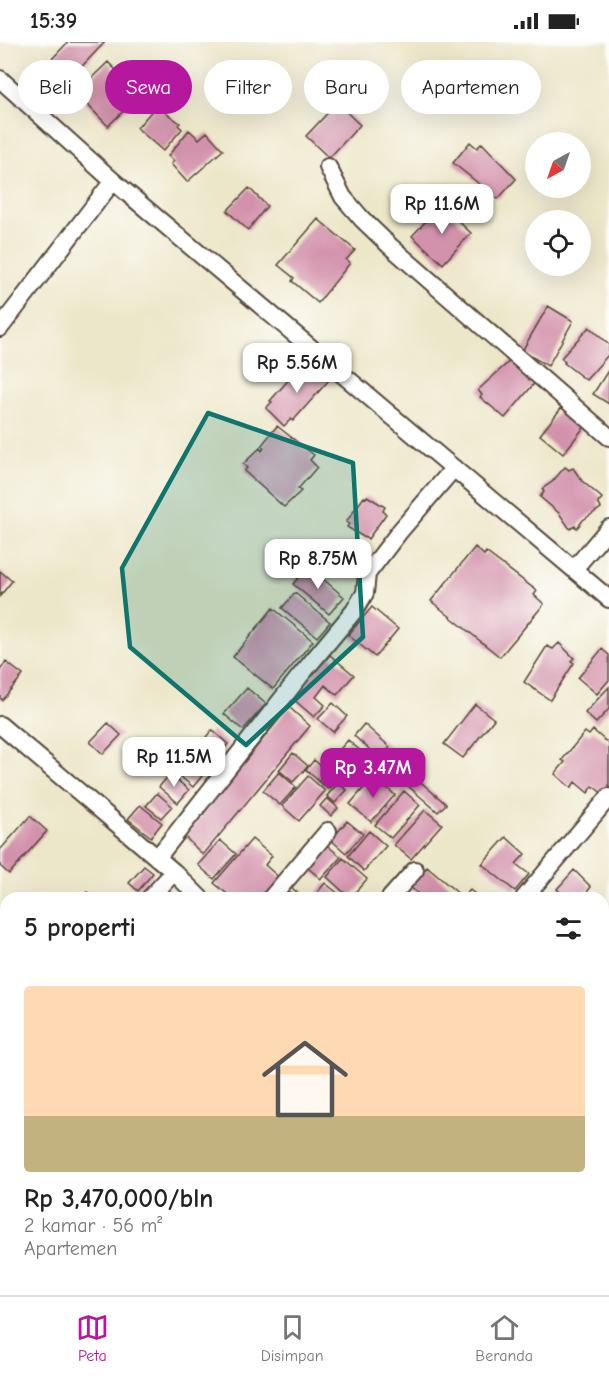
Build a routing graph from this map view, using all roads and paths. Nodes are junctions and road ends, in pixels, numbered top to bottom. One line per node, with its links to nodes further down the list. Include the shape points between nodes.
1 (0, 79): 3 (street)
2 (328, 167): 5 (street, via 344,197 369,226)
3 (113, 182): 4 (street); 6 (street)
4 (0, 328)
5 (609, 437)
6 (454, 468): 8 (street); 13 (street, via 376,561 367,574 365,593 354,611)
7 (609, 528): 8 (street)
8 (574, 569): 9 (street)
9 (609, 599)
10 (0, 725): 13 (street)
11 (609, 797): 20 (street)
12 (328, 831): 18 (street)
13 (157, 858): 15 (street)
14 (415, 870): 19 (street)
15 (174, 872): 16 (street); 17 (street)
16 (156, 892)
17 (194, 892)
18 (276, 892)
19 (395, 892)
20 (529, 892)

